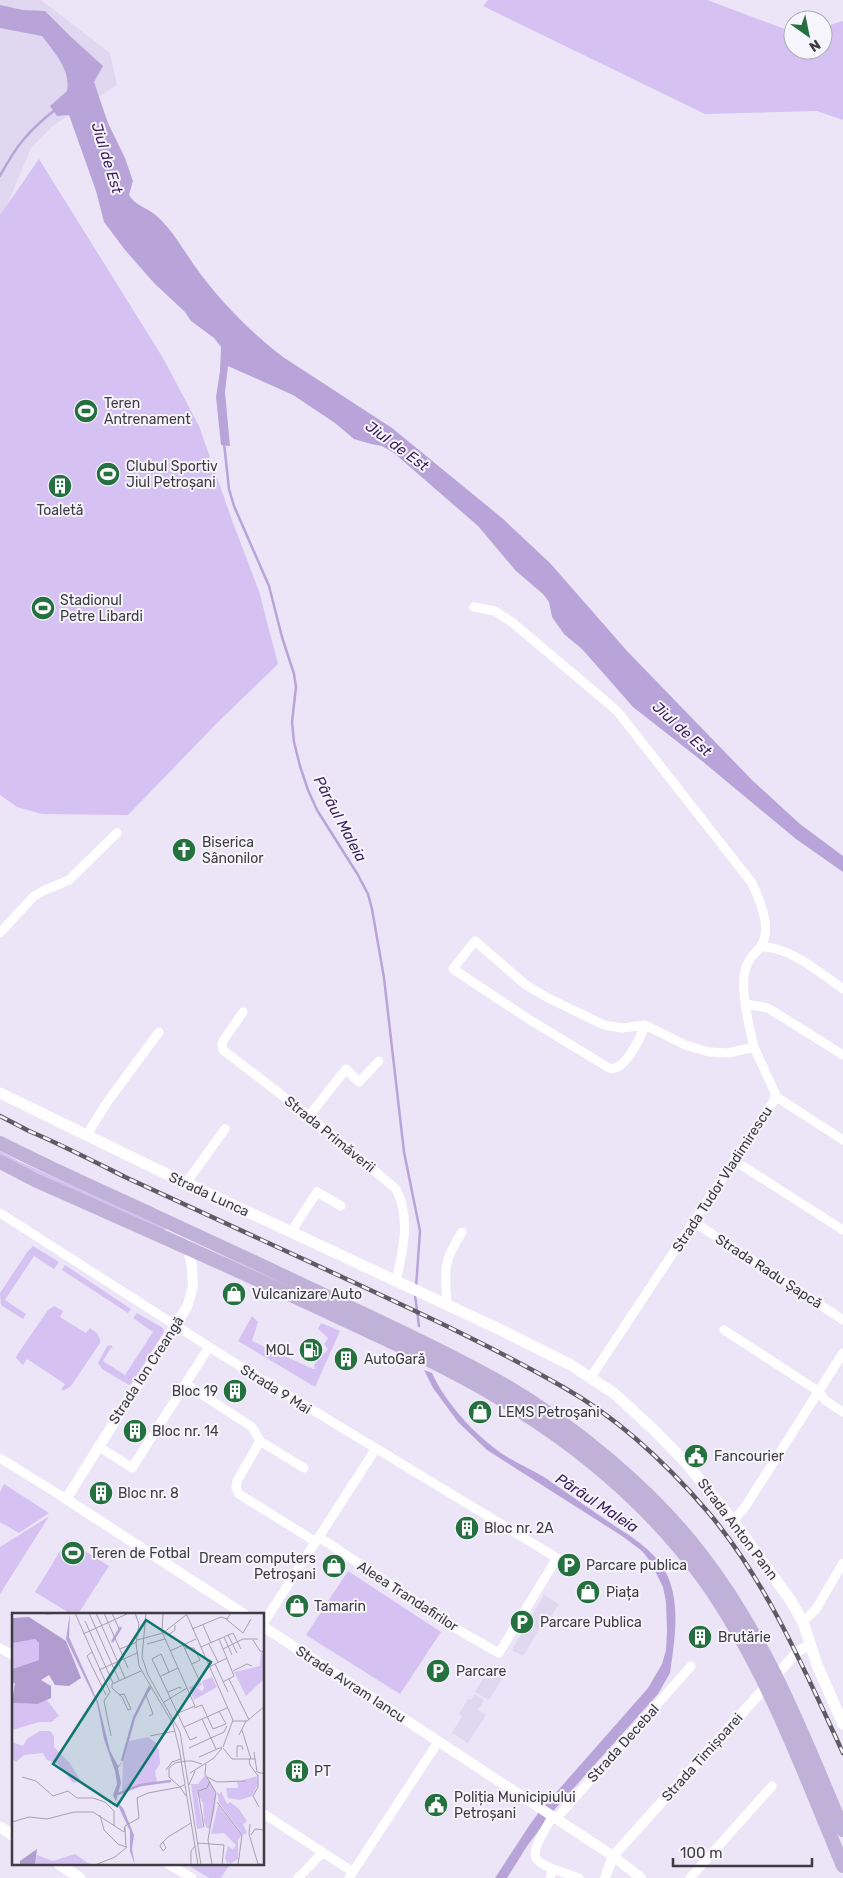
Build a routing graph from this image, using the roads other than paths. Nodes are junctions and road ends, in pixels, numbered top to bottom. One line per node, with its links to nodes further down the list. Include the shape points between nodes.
1 (474, 607): 4 (street, via 495,611 513,622 618,712 752,883 766,929)
2 (117, 833): 3 (street, via 74,877 33,897)
3 (0, 933)
4 (760, 947): 5 (street, via 771,946 786,952); 6 (street, Strada Tudor Vladimirescu, via 746,963)
5 (843, 989)
6 (746, 1004): 10 (street, Strada Tudor Vladimirescu); 11 (street, via 768,1008)
7 (243, 1012): 15 (street, Strada Primăverii, via 223,1041 223,1050)
8 (644, 1025): 8 (street, via 622,1028 604,1025 548,998 514,977 506,966 475,941 453,969 613,1070 635,1048 642,1037); 10 (street, via 685,1045 709,1052 728,1053)
9 (159, 1032): 17 (street, via 108,1100)
10 (754, 1047): 14 (street, Strada Tudor Vladimirescu)
11 (843, 1055)
12 (379, 1061): 15 (street, via 360,1082 346,1069)
13 (0, 1093): 17 (main road, Strada Lunca)
14 (775, 1096): 18 (street); 20 (street, Strada Tudor Vladimirescu)
15 (309, 1116): 32 (street, Strada Primăverii, via 396,1189 402,1199 404,1241)
16 (225, 1129): 22 (street)
17 (86, 1136): 22 (main road, Strada Lunca)
18 (843, 1140)
19 (0, 1143): 29 (main road)
20 (735, 1161): 25 (street, Strada Tudor Vladimirescu); 26 (street)
21 (0, 1162): 30 (main road)
22 (186, 1183): 27 (main road, Strada Lunca)
23 (341, 1206): 27 (street, via 318,1192)
24 (0, 1213): 40 (street, Strada 9 Mai)
25 (694, 1222): 39 (street, Strada Radu Șapcă); 44 (street, Strada Tudor Vladimirescu)
26 (843, 1230)
27 (291, 1232): 32 (main road, Strada Lunca)
28 (462, 1232): 36 (street, via 446,1264)
29 (192, 1233): 30 (street); 31 (main road)
30 (186, 1246): 33 (main road); 40 (street, Strada Ion Creangă, via 193,1286 187,1307)
31 (286, 1277): 33 (main road); 35 (main road)
32 (396, 1281): 34 (main road, Strada Lunca)
33 (280, 1290): 37 (main road)
34 (415, 1290): 36 (main road, Strada Anton Pann)
35 (327, 1296): 37 (main road); 38 (main road)
36 (446, 1305): 44 (main road, Strada Anton Pann)
37 (320, 1309): 38 (main road)
38 (358, 1319): 66 (main road, via 473,1368 522,1396 636,1483 699,1552 738,1606)
39 (843, 1320)
40 (175, 1325): 42 (street, Strada 9 Mai); 49 (street, Strada Ion Creangă)
41 (724, 1330): 46 (street)
42 (209, 1347): 45 (street); 50 (street, Strada 9 Mai)
43 (843, 1353): 46 (street)
44 (590, 1377): 54 (main road, Strada Anton Pann, via 615,1394 655,1430)
45 (186, 1384): 48 (street, via 252,1427); 49 (street, via 132,1468)
46 (818, 1391): 47 (street, via 826,1401); 54 (street)
47 (843, 1412)
48 (260, 1441): 52 (street); 55 (street, Aleea Trandafirilor, via 237,1481 239,1494)
49 (98, 1446): 53 (street, Strada Ion Creangă)
50 (375, 1450): 55 (street); 63 (street, Strada 9 Mai, via 557,1558)
51 (0, 1458): 53 (street)
52 (304, 1468)
53 (66, 1499): 57 (street)
54 (733, 1521): 59 (main road, Strada Anton Pann)
55 (317, 1540): 58 (street); 63 (street, Aleea Trandafirilor)
56 (843, 1563): 59 (street, via 816,1609)
57 (242, 1613)
58 (265, 1620)
59 (803, 1622): 61 (main road, Strada Anton Pann)
60 (265, 1628): 68 (street, Strada Avram Iancu)
61 (810, 1645): 67 (main road, Strada Anton Pann); 76 (street, Strada Timișoarei, via 798,1650)
62 (0, 1648): 64 (street)
63 (499, 1653)
64 (12, 1655)
65 (691, 1666): 71 (street, Strada Decebal)
66 (781, 1701): 73 (main road); 79 (main road)
67 (843, 1724)
68 (438, 1742): 71 (street, Strada Avram Iancu); 81 (street)
69 (772, 1786): 89 (street)
70 (265, 1815): 75 (street)
71 (554, 1818): 76 (street, Strada Avram Iancu); 80 (street, Strada Decebal, via 534,1854 541,1864)
72 (0, 1827): 74 (main road)
73 (843, 1830)
74 (12, 1835)
75 (323, 1852): 81 (street); 84 (street)
76 (613, 1856): 87 (street, Strada Timișoarei); 88 (street, Strada Avram Iancu)
77 (61, 1866): 82 (main road)
78 (171, 1866): 83 (street)
79 (843, 1866)
80 (553, 1869): 85 (street); 86 (street)
81 (351, 1875)
82 (80, 1878)
83 (192, 1878)
84 (298, 1878)
85 (550, 1878)
86 (579, 1878)
87 (605, 1878)
88 (641, 1878)
89 (690, 1878)

